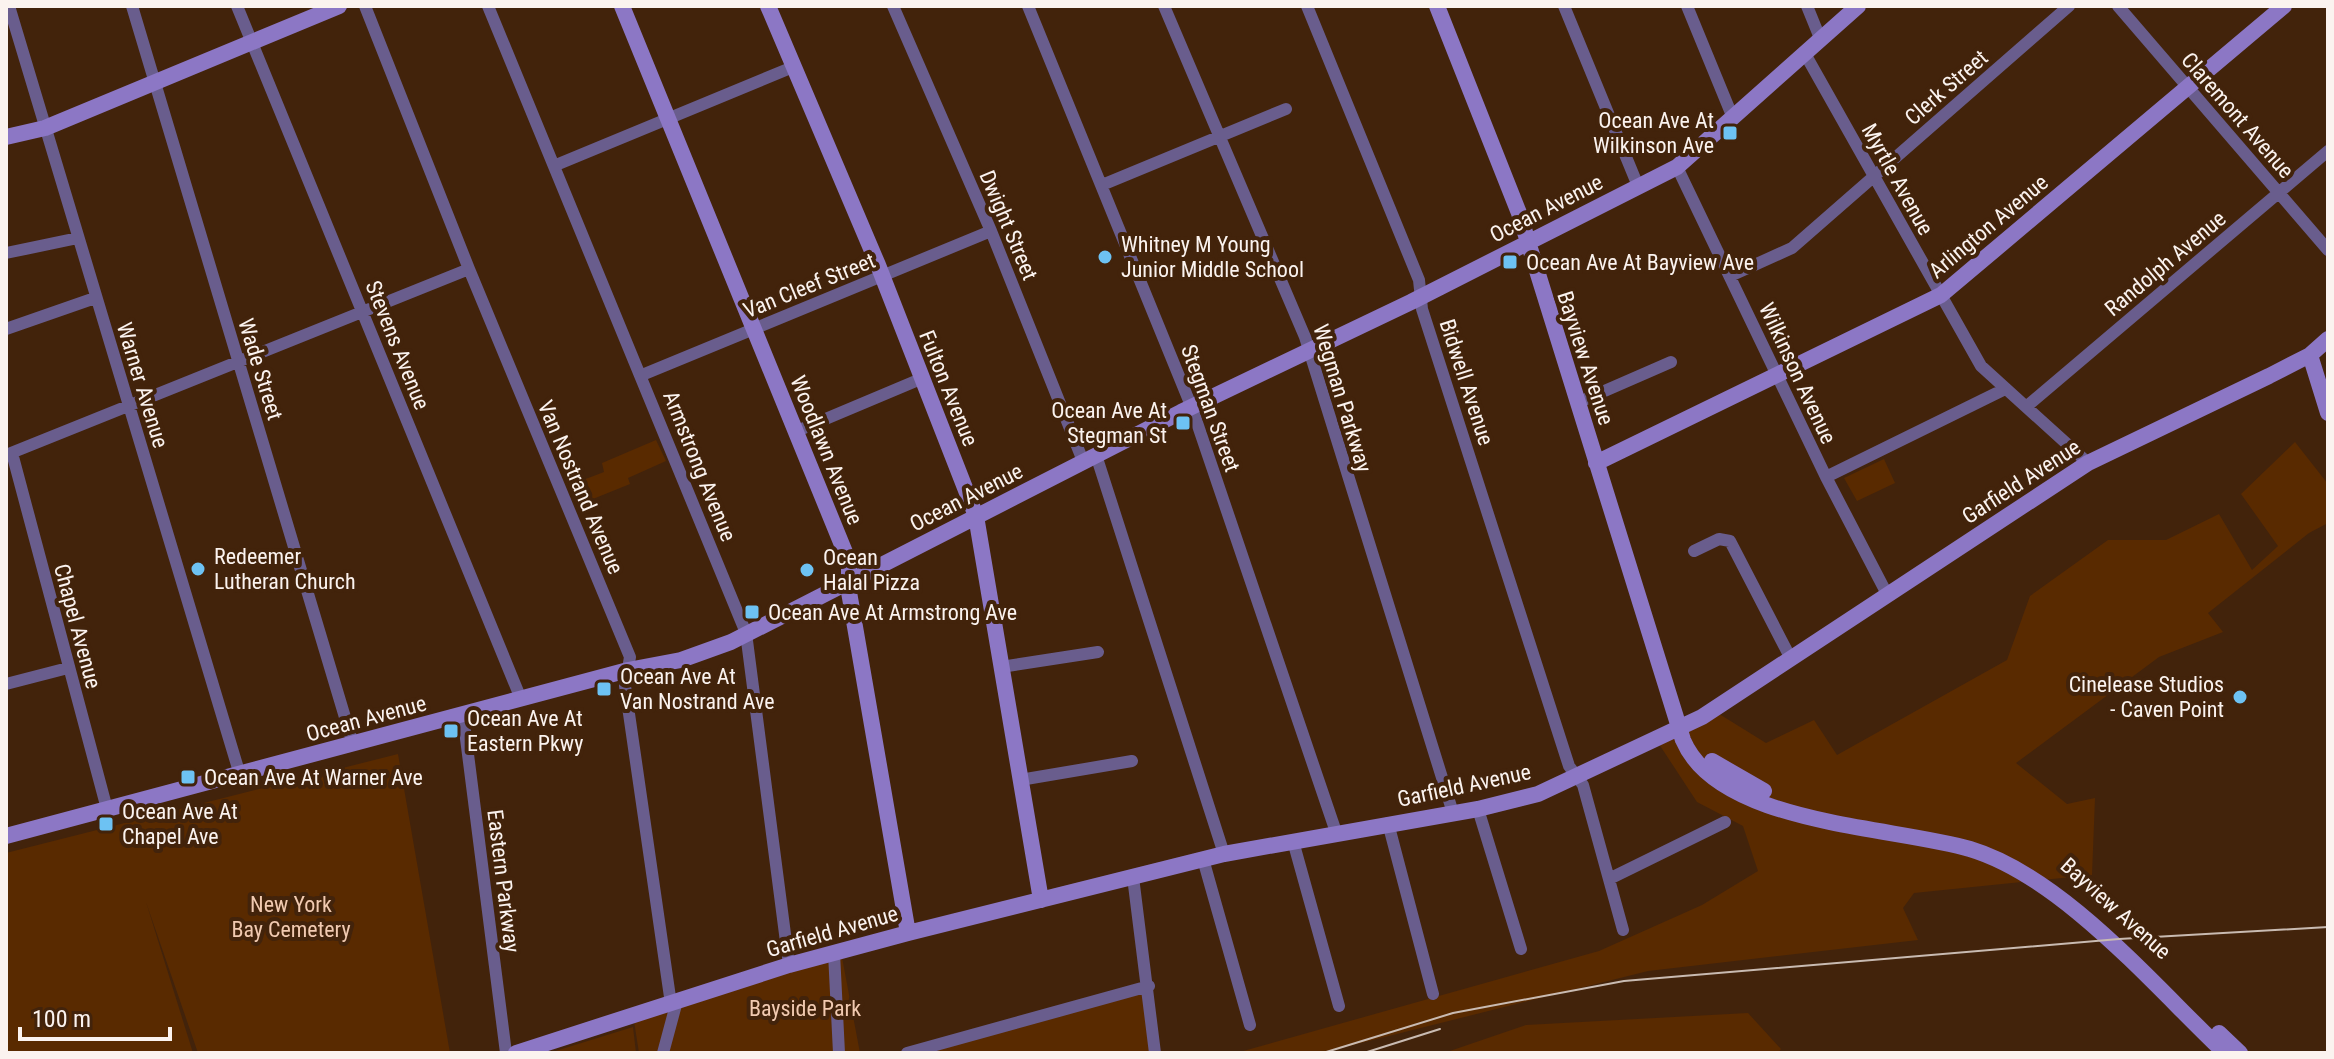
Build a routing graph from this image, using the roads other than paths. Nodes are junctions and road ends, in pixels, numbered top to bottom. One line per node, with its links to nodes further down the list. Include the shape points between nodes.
1 (9, 6): 30 (street, Warner Avenue)
2 (132, 6): 25 (street, Wade Street)
3 (237, 6): 22 (street, Stevens Avenue)
4 (339, 6): 22 (street)
5 (365, 6): 45 (street, Van Nostrand Avenue)
6 (488, 6): 34 (street, Armstrong Avenue)
7 (622, 6): 29 (street, Woodlawn Avenue)
8 (768, 6): 24 (street, Fulton Avenue)
9 (893, 6): 40 (street, Dwight Street)
10 (1028, 6): 37 (street, Stegman Street)
11 (1164, 6): 31 (street, Wegman Parkway)
12 (1307, 6): 49 (street, Bidwell Avenue, via 1419,280)
13 (1437, 6): 42 (street, Bayview Avenue)
14 (1564, 6): 38 (street)
15 (1687, 6): 28 (street)
16 (1807, 6): 21 (street)
17 (1858, 6): 21 (street, Ocean Avenue)
18 (2069, 6): 36 (street, Clerk Street)
19 (2118, 6): 26 (street, Claremont Avenue)
20 (2284, 6): 26 (street, Arlington Avenue)
21 (1820, 38): 23 (street, Ocean Avenue)
22 (253, 42): 25 (street); 51 (street, Stevens Avenue)
23 (1804, 52): 28 (street, Ocean Avenue); 36 (street, Myrtle Avenue)
24 (793, 67): 29 (street); 47 (street, Fulton Avenue)
25 (155, 82): 30 (street); 58 (street, Wade Street)
26 (2188, 88): 39 (street, Claremont Avenue); 48 (street, Arlington Avenue)
27 (1286, 109): 31 (street)
28 (1733, 118): 35 (street, Ocean Avenue)
29 (669, 121): 34 (street); 53 (street, Woodlawn Avenue)
30 (45, 128): 32 (street); 41 (street, Warner Avenue)
31 (1219, 136): 37 (street); 55 (street, Wegman Parkway)
32 (6, 137)
33 (2328, 151): 39 (street, Randolph Avenue)
34 (556, 165): 59 (street, Armstrong Avenue)
35 (1677, 167): 38 (street, Ocean Avenue); 46 (street, Wilkinson Avenue)
36 (1874, 176): 46 (street, Clerk Street, via 1792,248); 48 (street, Myrtle Avenue)
37 (1102, 185): 66 (street, Stegman Street)
38 (1638, 186): 42 (street, Ocean Avenue)
39 (2279, 193): 43 (street, Claremont Avenue); 64 (street, Randolph Avenue)
40 (991, 231): 47 (street, Van Cleef Street); 70 (street, Dwight Street)
41 (78, 238): 44 (street); 50 (street, Warner Avenue)
42 (1527, 242): 49 (street, Ocean Avenue); 63 (street, Bayview Avenue)
43 (2328, 250)
44 (6, 253)
45 (469, 269): 51 (street); 83 (street, Van Nostrand Avenue, via 630,657)
46 (1730, 276): 60 (street, Wilkinson Avenue)
47 (881, 278): 53 (street, Van Cleef Street); 61 (street, Fulton Avenue)
48 (1941, 295): 60 (street, Arlington Avenue); 62 (street, Myrtle Avenue, via 1981,366)
49 (1421, 297): 55 (street, Ocean Avenue); 91 (street, Bidwell Avenue)
50 (95, 298): 52 (street); 65 (street, Warner Avenue)
51 (363, 312): 58 (street); 85 (street, Stevens Avenue)
52 (6, 329)
53 (753, 329): 59 (street, Van Cleef Street); 68 (street, Woodlawn Avenue)
54 (2328, 339): 56 (street, Garfield Avenue)
55 (1307, 351): 66 (street, Ocean Avenue); 96 (street, Wegman Parkway)
56 (2310, 355): 67 (street); 72 (street, Garfield Avenue)
57 (1671, 362): 63 (street)
58 (238, 364): 65 (street); 88 (street, Wade Street)
59 (642, 375): 78 (street, Armstrong Avenue)
60 (1777, 375): 71 (street, Arlington Avenue); 73 (street, Wilkinson Avenue)
61 (923, 378): 68 (street); 74 (street, Fulton Avenue)
62 (2005, 389): 64 (street, Myrtle Avenue); 73 (street)
63 (1577, 403): 71 (street, Bayview Avenue)
64 (2027, 406): 72 (street, Myrtle Avenue)
65 (130, 408): 69 (street); 90 (street, Warner Avenue)
66 (1192, 408): 70 (street, Ocean Avenue); 99 (street, Stegman Street)
67 (2328, 413)
68 (797, 431): 76 (street, Woodlawn Avenue, via 849,562)
69 (9, 454): 82 (street, Chapel Avenue)
70 (1089, 458): 74 (street, Ocean Avenue); 102 (street, Dwight Street)
71 (1596, 463): 87 (street, Bayview Avenue)
72 (2088, 463): 77 (street, Garfield Avenue)
73 (1826, 477): 77 (street, Wilkinson Avenue)
74 (976, 516): 76 (street, Ocean Avenue); 81 (street, Fulton Avenue)
75 (1694, 551): 80 (street, via 1719,539 1730,541)
76 (849, 581): 78 (street, Ocean Avenue); 108 (street, Woodlawn Avenue)
77 (1887, 594): 80 (street, Garfield Avenue)
78 (746, 633): 83 (street, Ocean Avenue, via 681,660); 111 (street, Armstrong Avenue)
79 (1098, 652): 81 (street)
80 (1790, 657): 87 (street, Garfield Avenue)
81 (1001, 667): 92 (street, Fulton Avenue)
82 (68, 668): 84 (street); 94 (street, Chapel Avenue)
83 (628, 670): 85 (street, Ocean Avenue); 114 (street, Van Nostrand Avenue, via 625,686)
84 (6, 684)
85 (521, 699): 86 (street, Ocean Avenue)
86 (463, 715): 88 (street, Ocean Avenue); 117 (street, Eastern Parkway)
87 (1681, 728): 91 (street, Garfield Avenue); 93 (street, Bayview Avenue, via 1685,745 1704,769 1729,787)
88 (353, 744): 90 (street, Ocean Avenue)
89 (1132, 761): 92 (street)
90 (240, 775): 94 (street, Ocean Avenue)
91 (1576, 776): 95 (street, Garfield Avenue, via 1538,794); 105 (street, Bidwell Avenue)
92 (1020, 780): 106 (street, Fulton Avenue)
93 (1760, 796): 123 (street, Bayview Avenue, via 1964,848 2018,869 2071,906); 124 (street, Bayview Avenue, via 1961,836 2022,859 2085,904)
94 (107, 809): 100 (street, Ocean Avenue)
95 (1478, 809): 96 (street, Garfield Avenue); 109 (street)
96 (1453, 813): 98 (street, Garfield Avenue)
97 (1725, 822): 105 (street)
98 (1388, 823): 99 (street, Garfield Avenue); 113 (street)
99 (1336, 832): 101 (street, Garfield Avenue)
100 (6, 836)
101 (1293, 841): 102 (street, Garfield Avenue); 115 (street)
102 (1224, 854): 103 (street, Garfield Avenue)
103 (1203, 859): 104 (street, Garfield Avenue); 116 (street)
104 (1133, 877): 106 (street, Garfield Avenue); 112 (street)
105 (1609, 879): 107 (street, Bidwell Avenue)
106 (1041, 900): 108 (street, Garfield Avenue)
107 (1623, 930)
108 (908, 933): 110 (street, Garfield Avenue)
109 (1521, 949)
110 (834, 953): 111 (street, Garfield Avenue); 120 (street)
111 (789, 965): 114 (street, Garfield Avenue)
112 (1149, 986): 121 (street); 122 (street)
113 (1433, 994)
114 (674, 1002): 118 (street, Garfield Avenue); 119 (street)
115 (1339, 1006)
116 (1250, 1025)
117 (506, 1053)
118 (516, 1053)
119 (663, 1053)
120 (839, 1053)
121 (907, 1053)
122 (1155, 1053)
123 (2225, 1053)
124 (2240, 1053)

